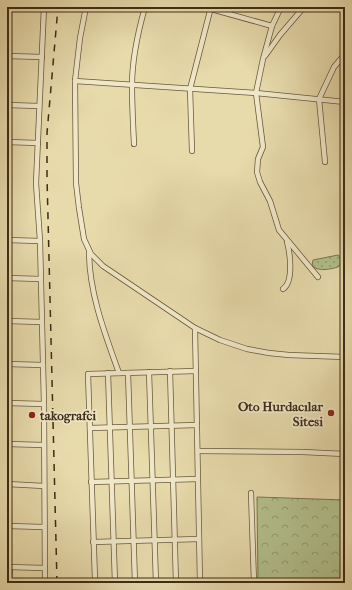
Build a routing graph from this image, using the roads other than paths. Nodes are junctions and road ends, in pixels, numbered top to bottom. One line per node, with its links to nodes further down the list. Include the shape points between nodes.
1 (44, 7): 11 (street)
2 (86, 7): 13 (street)
3 (145, 7): 14 (street, via 136,44)
4 (204, 7): 7 (street)
5 (281, 7): 8 (street)
6 (304, 7): 12 (street)
7 (211, 8): 8 (street); 15 (street)
8 (272, 26): 12 (street)
9 (345, 54): 17 (street, via 334,67)
10 (7, 56): 11 (street)
11 (42, 57): 20 (street)
12 (263, 59): 16 (street)
13 (75, 81): 14 (street); 29 (street, via 77,190 83,233)
14 (132, 85): 15 (street); 23 (street)
15 (190, 89): 16 (street); 24 (street)
16 (256, 93): 17 (street); 27 (street, via 263,147 257,162 258,177 270,201 278,227)
17 (319, 99): 18 (street); 25 (street)
18 (345, 102)
19 (7, 105): 20 (street)
20 (39, 106): 22 (street)
21 (7, 142): 22 (street)
22 (38, 143): 28 (street, via 36,183)
23 (134, 144)
24 (192, 152)
25 (325, 162)
26 (7, 240): 28 (street)
27 (287, 240): 30 (street); 33 (street, via 290,270 288,283)
28 (40, 242): 32 (street)
29 (89, 249): 36 (street, via 102,266); 45 (street, via 93,288)
30 (318, 277)
31 (7, 278): 32 (street)
32 (41, 279): 35 (street)
33 (283, 289)
34 (7, 321): 35 (street)
35 (42, 322): 39 (street)
36 (195, 328): 37 (street, via 220,340 258,351 284,355); 40 (street)
37 (345, 357)
38 (7, 364): 39 (street)
39 (43, 365): 47 (street)
40 (196, 370): 41 (street); 48 (street)
41 (170, 371): 43 (street); 50 (street)
42 (128, 372): 43 (street); 45 (street); 51 (street)
43 (149, 372): 49 (street)
44 (108, 373): 45 (street); 52 (street, via 88,374); 53 (street)
45 (119, 373)
46 (7, 403): 47 (street)
47 (44, 404): 55 (street)
48 (197, 425): 50 (street); 56 (street)
49 (150, 426): 50 (street); 51 (street); 59 (street)
50 (171, 426): 60 (street)
51 (130, 427): 53 (street); 61 (street)
52 (90, 428): 53 (street); 62 (street)
53 (110, 428): 63 (street)
54 (7, 444): 55 (street)
55 (44, 445): 65 (street)
56 (198, 451): 57 (street); 58 (street)
57 (345, 454)
58 (198, 479): 60 (street); 70 (street)
59 (152, 480): 60 (street); 61 (street); 71 (street)
60 (173, 480): 69 (street)
61 (132, 481): 63 (street); 73 (street)
62 (92, 482): 63 (street); 74 (street)
63 (112, 482): 72 (street)
64 (7, 484): 65 (street)
65 (44, 486): 68 (street)
66 (251, 493): 85 (street)
67 (7, 526): 68 (street)
68 (44, 527): 76 (street)
69 (175, 539): 70 (street); 71 (street); 83 (street)
70 (199, 539): 84 (street)
71 (154, 540): 73 (street); 82 (street)
72 (114, 541): 73 (street); 74 (street); 80 (street)
73 (134, 541): 81 (street)
74 (94, 542): 79 (street, via 95,580)
75 (8, 567): 76 (street); 77 (street)
76 (45, 568): 78 (street)
77 (9, 583)
78 (45, 583)
79 (98, 583)
80 (115, 583)
81 (135, 583)
82 (156, 583)
83 (176, 583)
84 (200, 583)
85 (254, 583)

